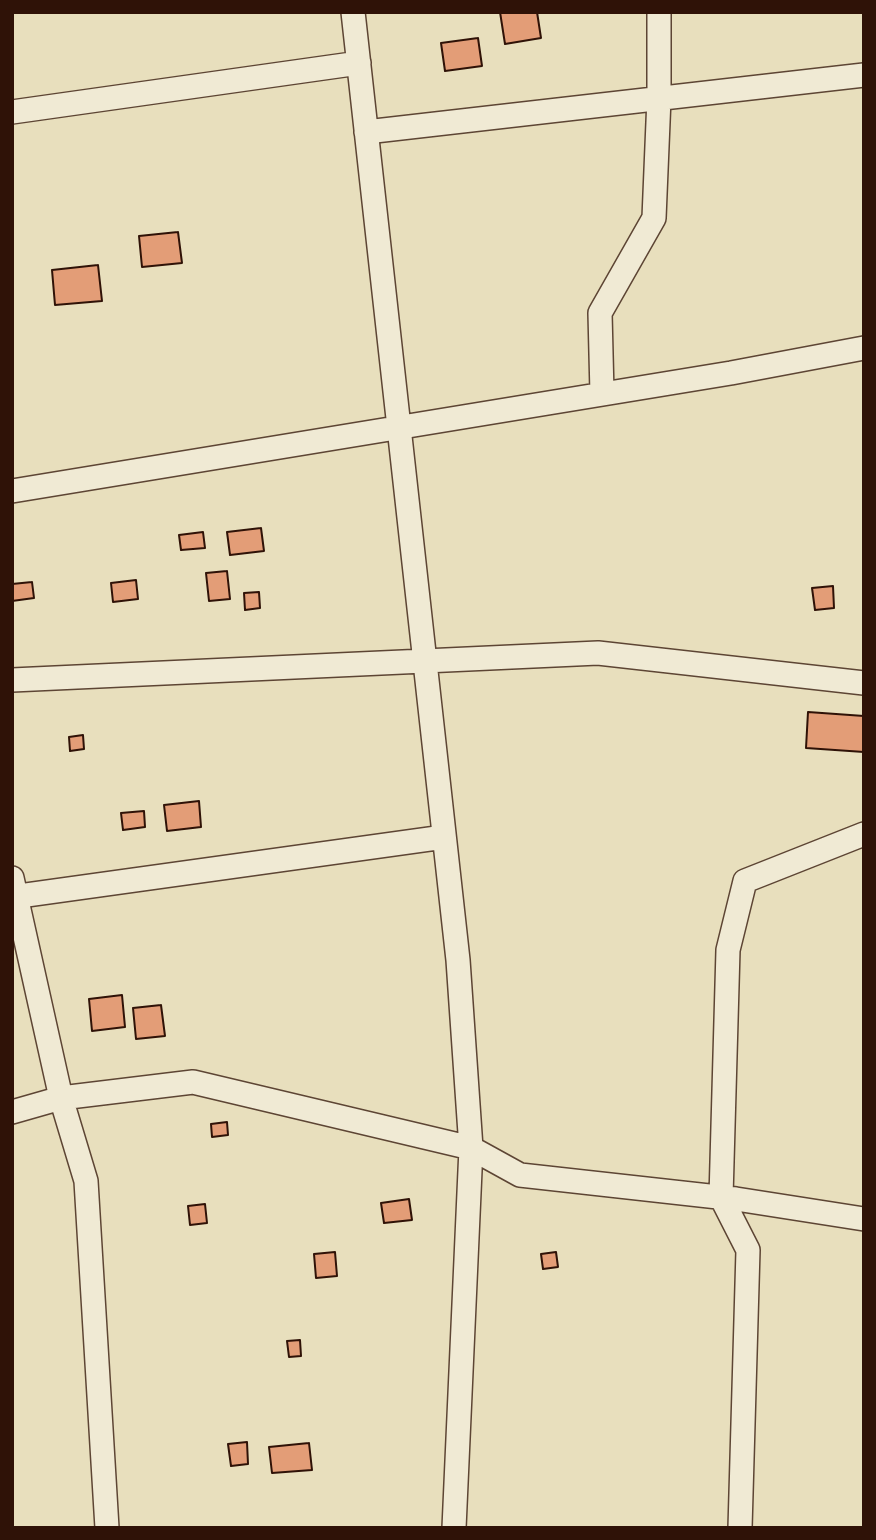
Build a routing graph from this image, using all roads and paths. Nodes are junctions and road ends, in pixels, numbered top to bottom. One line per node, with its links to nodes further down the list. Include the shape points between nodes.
1 (353, 12): 3 (street)
2 (659, 12): 5 (street)
3 (359, 63): 6 (street); 7 (street)
4 (864, 75): 5 (street)
5 (659, 98): 7 (street); 9 (street, via 654,218 600,313)
6 (12, 112)
7 (366, 132): 10 (street)
8 (864, 348): 9 (street)
9 (602, 394): 10 (street)
10 (398, 427): 11 (street); 12 (street)
11 (12, 491)
12 (424, 660): 13 (street); 14 (street, via 598,653); 16 (street)
13 (12, 680)
14 (864, 683)
15 (864, 834): 21 (street, via 745,881 728,950)
16 (444, 837): 17 (street); 20 (street)
17 (13, 890): 18 (street)
18 (61, 1098): 19 (street); 20 (street, via 193,1082); 23 (street, via 86,1181)
19 (12, 1111)
20 (471, 1148): 21 (street, via 520,1175); 24 (street)
21 (721, 1197): 22 (street); 25 (street, via 748,1250)
22 (864, 1219)
23 (107, 1528)
24 (454, 1528)
25 (740, 1528)

